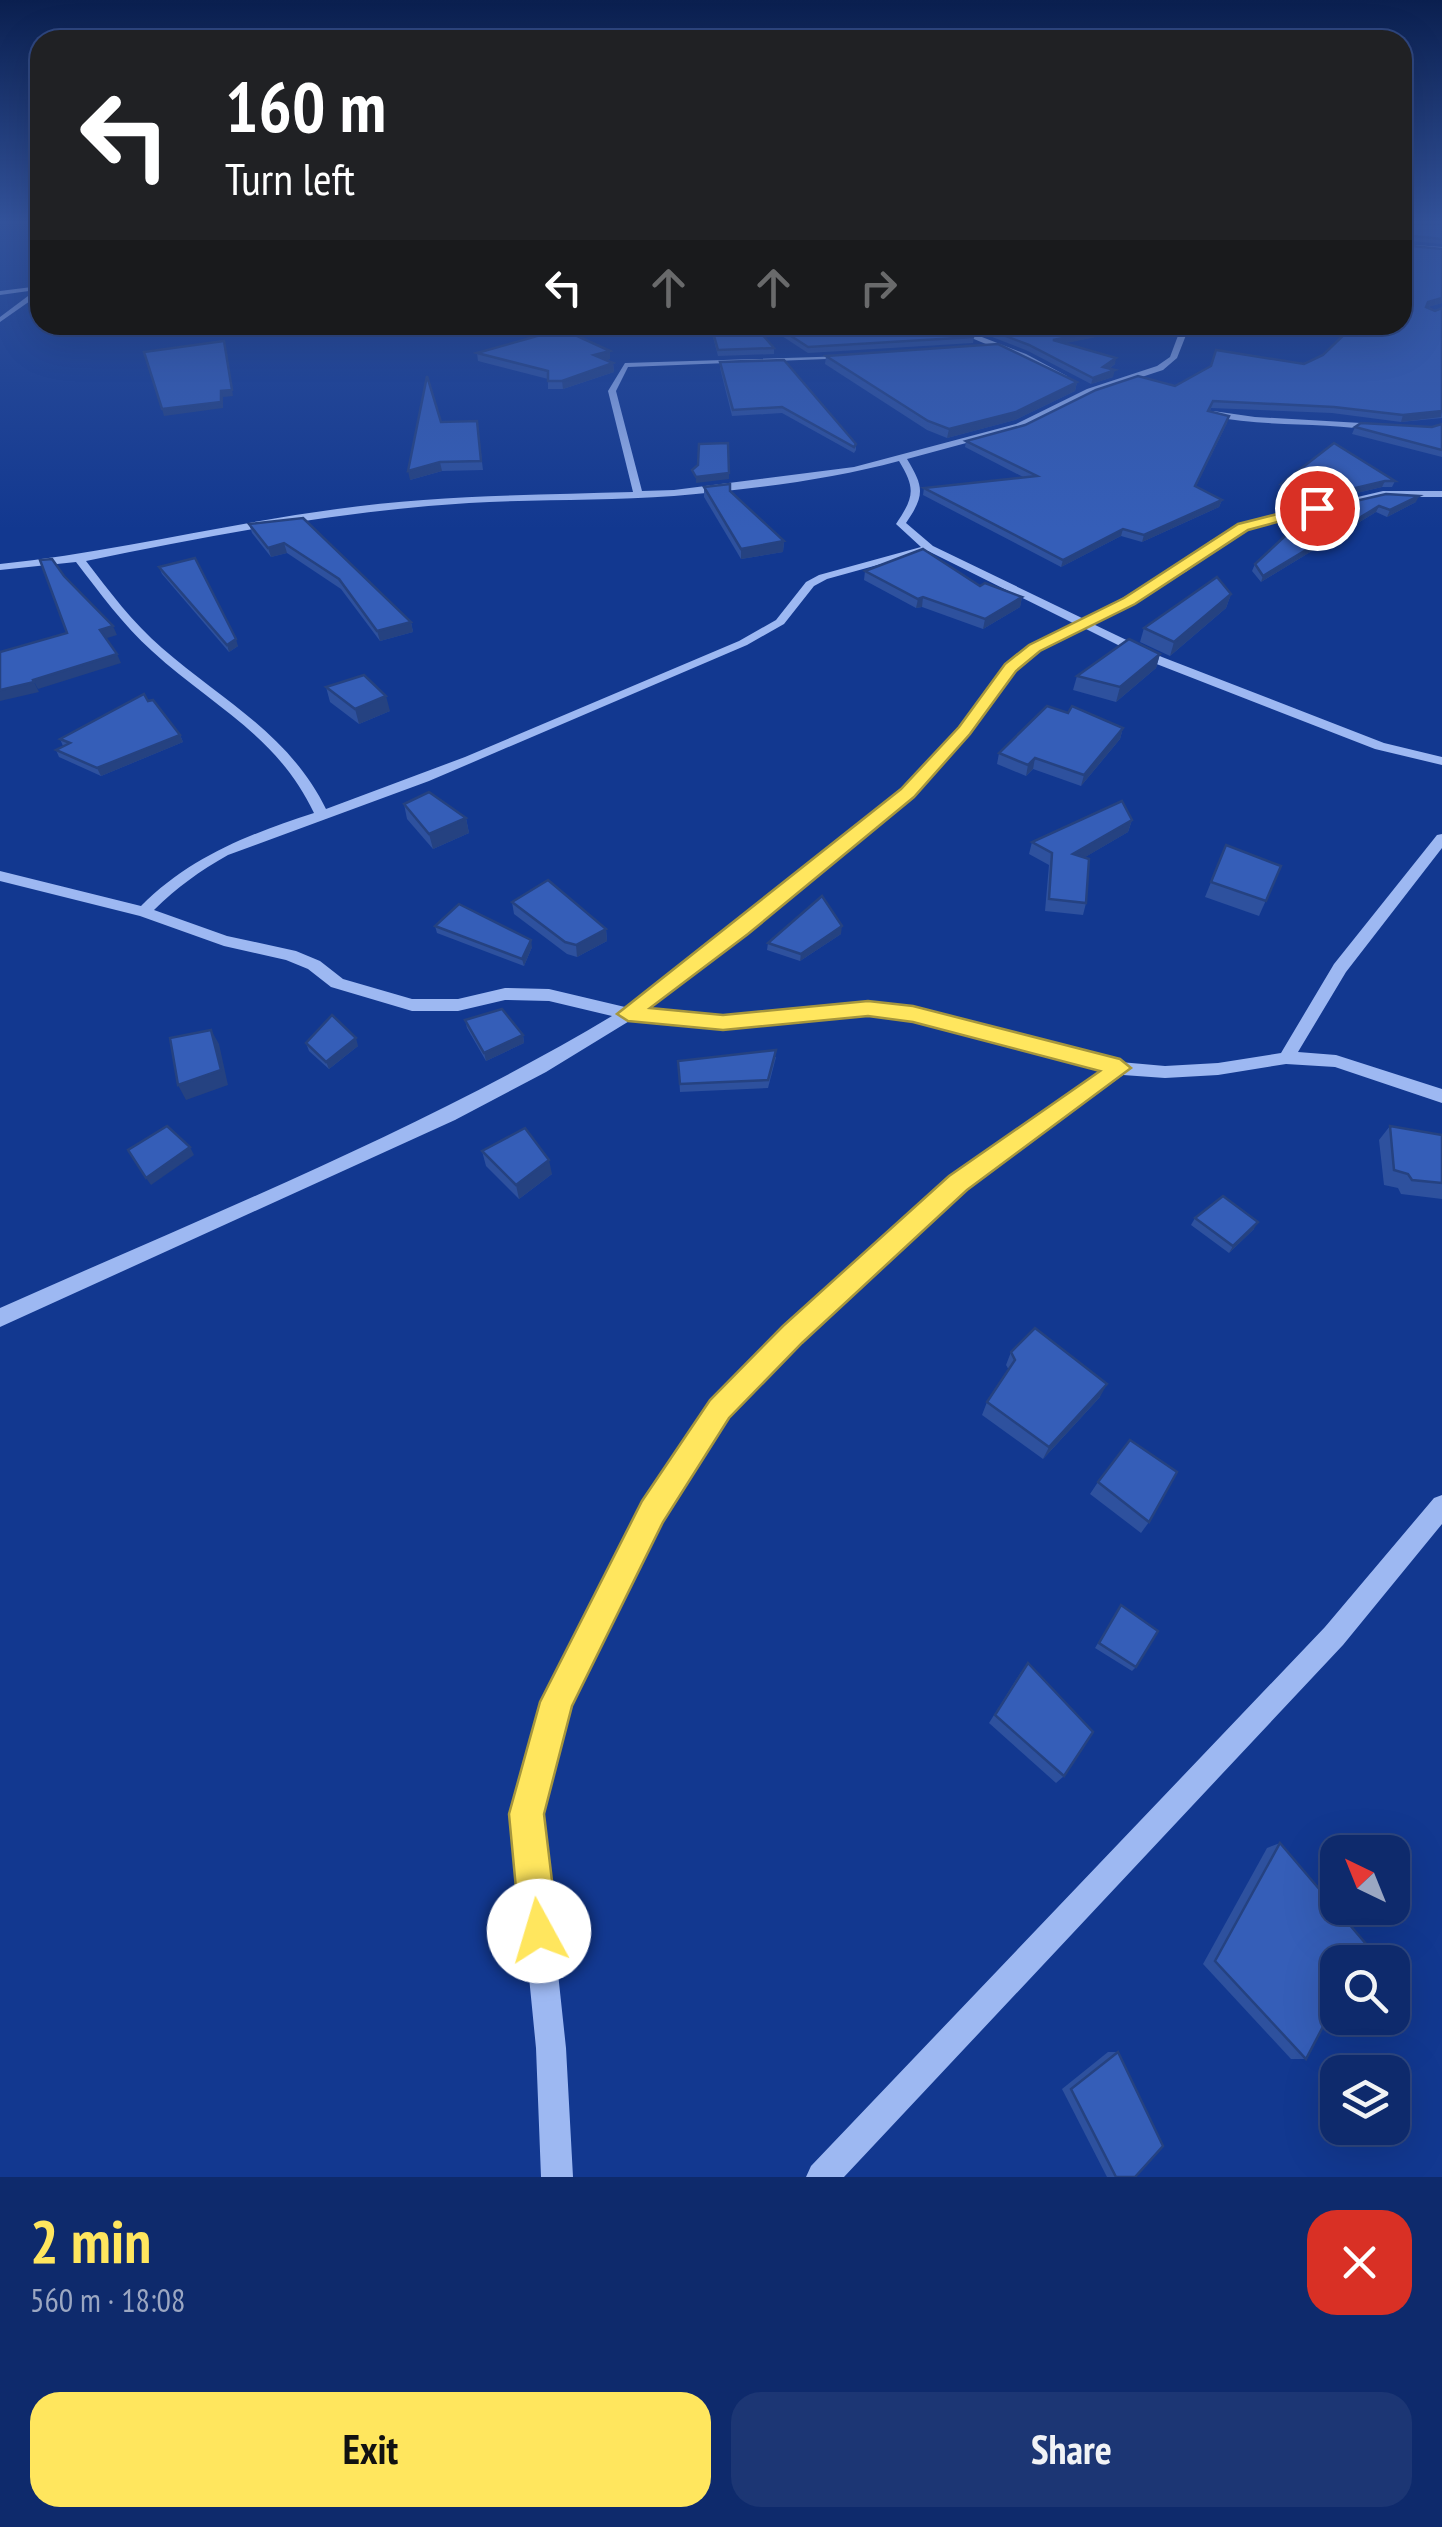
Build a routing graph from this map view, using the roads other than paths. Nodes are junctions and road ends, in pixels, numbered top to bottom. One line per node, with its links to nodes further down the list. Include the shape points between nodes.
1 (970, 335): 3 (street)
2 (1182, 335): 6 (street, via 1174,358 1160,368)
3 (999, 346): 4 (street); 6 (street)
4 (965, 349)
5 (860, 358): 10 (street, via 625,365 612,391)
6 (1090, 391): 9 (street, via 1019,426)
7 (1213, 414): 8 (street, via 1244,421 1339,420)
8 (1394, 431)
9 (902, 457): 10 (street, via 755,484); 12 (street, via 919,485 901,524)
10 (638, 494): 13 (street, via 340,511)
11 (1442, 494): 15 (street, via 1383,494 1243,527 1130,601)
12 (930, 548): 15 (street); 17 (street, via 823,576 780,622 743,644 375,797)
13 (79, 559): 14 (street); 17 (street, via 154,646 292,759)
14 (0, 567)
15 (1079, 624): 16 (street, via 1312,722); 21 (street, via 1010,667 908,793)
16 (1442, 761)
17 (321, 813): 20 (street, via 234,847 181,878)
18 (1442, 838): 22 (street, via 1340,968)
19 (0, 876): 20 (street)
20 (144, 912): 21 (street, via 224,941 290,954 337,982 412,1005 534,995)
21 (628, 1014): 23 (street, via 723,1022 868,1009 913,1014); 25 (street, via 449,1115)
22 (1286, 1058): 23 (street, via 1218,1069); 24 (street, via 1336,1062)
23 (1120, 1068): 27 (street, via 958,1183 720,1409 653,1512 556,1702 527,1814 551,2048)
24 (1442, 1096)
25 (0, 1318)
26 (1442, 1506): 28 (street, via 1334,1636)
27 (556, 2177)
28 (822, 2177)

